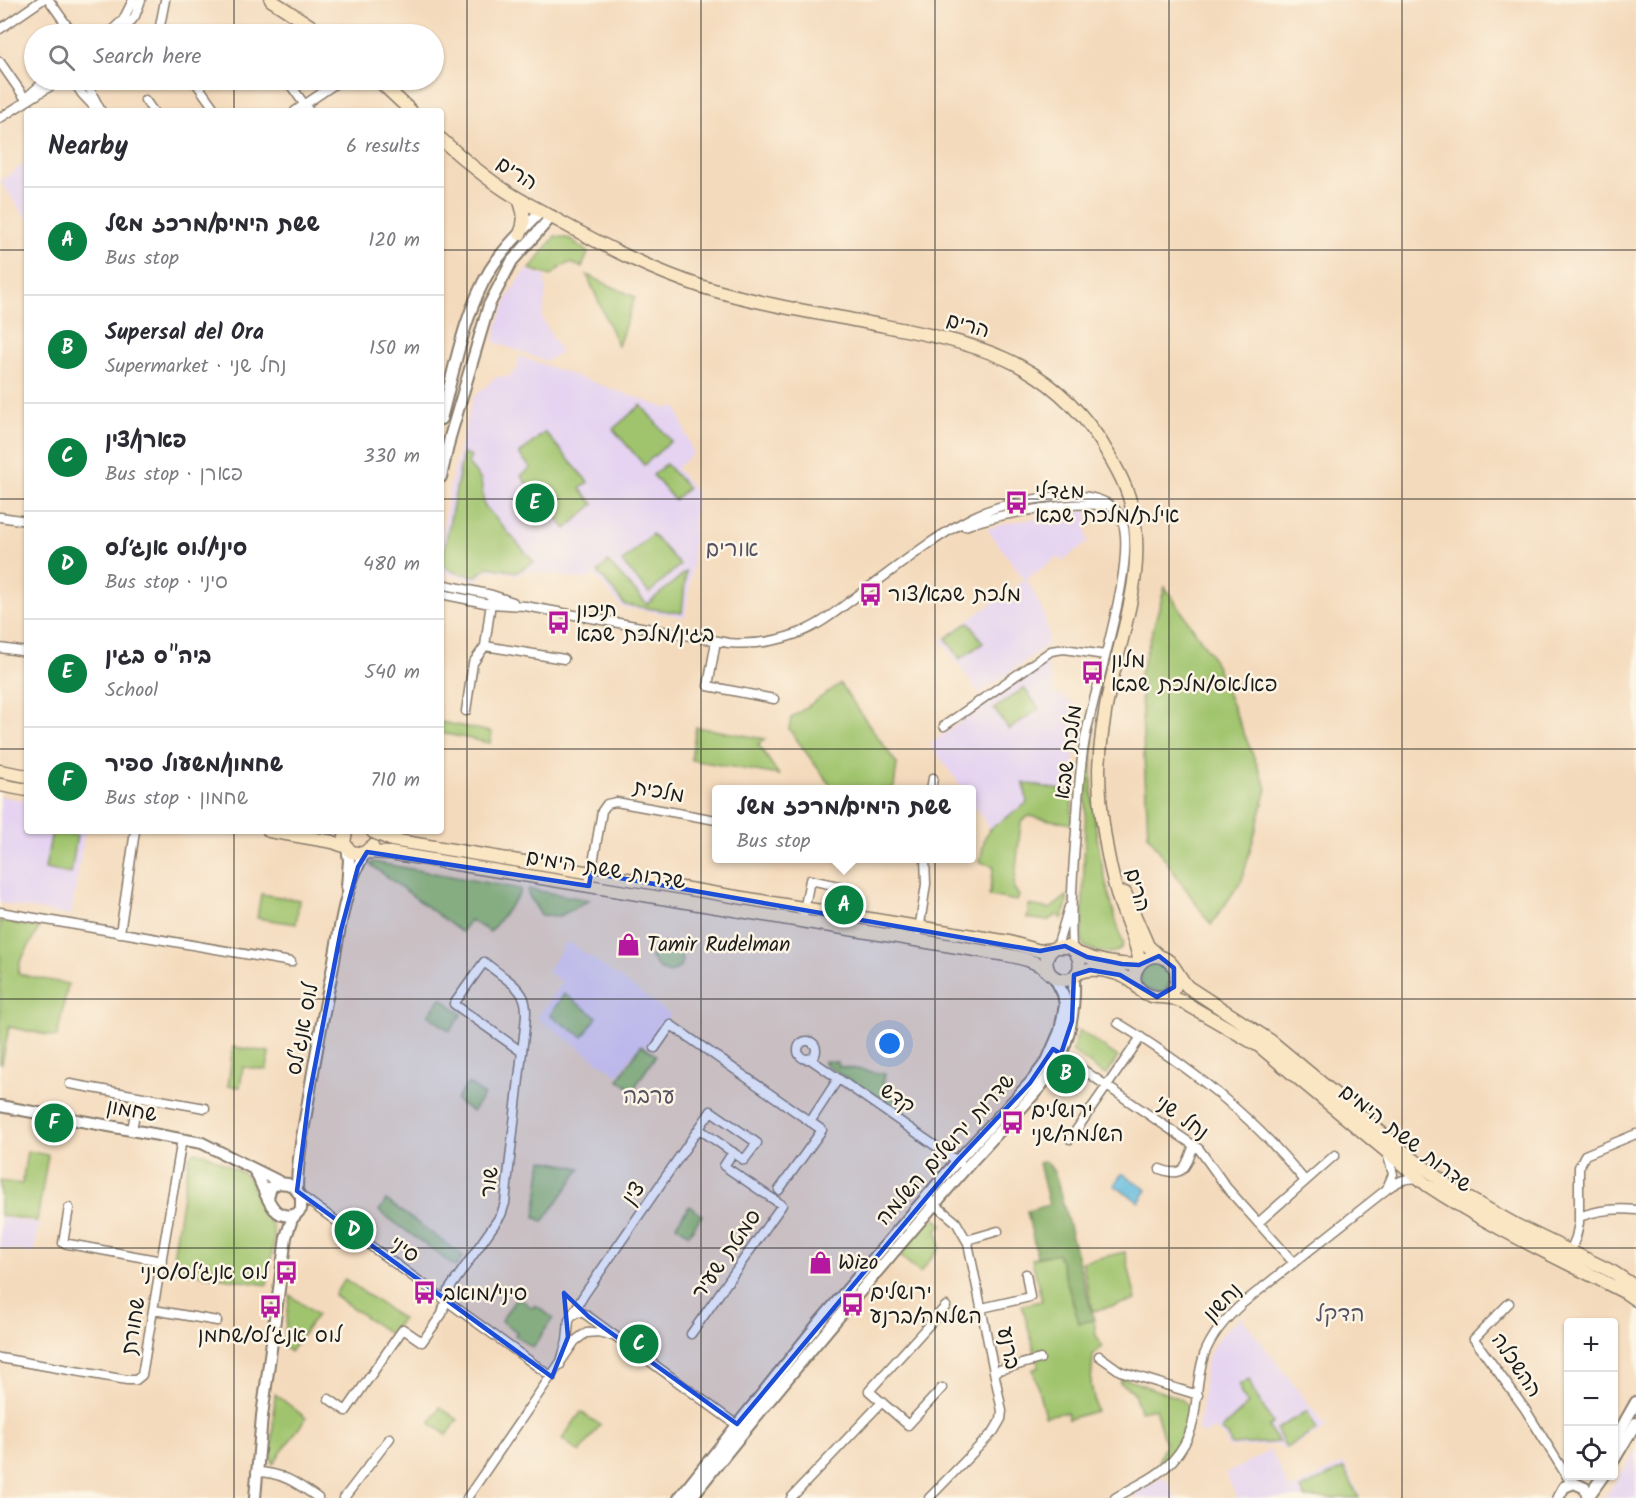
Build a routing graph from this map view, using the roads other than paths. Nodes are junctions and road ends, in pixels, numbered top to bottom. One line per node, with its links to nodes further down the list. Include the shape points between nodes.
1 (42, 0): 12 (street)
2 (49, 0): 7 (street)
3 (133, 0): 8 (street)
4 (141, 0): 9 (street)
5 (165, 0): 10 (street)
6 (271, 0): 11 (main road)
7 (66, 24)
8 (119, 24)
9 (129, 24)
10 (160, 24)
11 (308, 24)
12 (0, 29)
13 (0, 62): 22 (street)
14 (35, 90): 22 (street)
15 (42, 90): 22 (street)
16 (79, 90): 24 (street)
17 (89, 90): 25 (street)
18 (201, 90): 27 (street)
19 (294, 90): 28 (street)
20 (329, 90): 28 (street)
21 (389, 90): 29 (main road)
22 (26, 99): 30 (street)
23 (145, 100): 26 (street)
24 (97, 108)
25 (98, 108)
26 (151, 108)
27 (214, 108)
28 (307, 108)
29 (408, 108)
30 (0, 118)
31 (444, 142): 32 (main road, הרים)
32 (519, 199): 33 (main road, הרים); 34 (main road, via 524,216)
33 (546, 214): 34 (street); 36 (street, via 494,293 480,328); 58 (main road, הרים, via 621,254 714,290 935,336 992,352 1042,380 1076,411 1117,469 1129,499 1137,544 1133,593 1101,739 1100,789)
34 (520, 234): 35 (street, via 495,262 479,290)
35 (444, 408)
36 (444, 462)
37 (0, 517): 38 (street)
38 (24, 521)
39 (444, 586): 41 (street, מלכת שבא)
40 (444, 594): 41 (street, מלכת שבא)
41 (491, 599): 42 (street, מלכת שבא); 43 (street)
42 (716, 641): 46 (street, מלכת שבא, via 756,644 807,630 947,533 991,518 1076,504 1117,511 1124,527 1120,589); 48 (street, via 708,686)
43 (485, 646): 47 (street); 49 (street, via 473,663)
44 (0, 648): 45 (street)
45 (24, 652)
46 (1105, 655): 50 (street, via 1064,649 1048,653); 69 (street, מלכת שבא, via 1083,751)
47 (564, 659)
48 (774, 699)
49 (466, 711)
50 (944, 726)
51 (0, 771): 52 (main road)
52 (24, 775)
53 (933, 778): 54 (street)
54 (932, 785)
55 (0, 787): 56 (main road)
56 (22, 789)
57 (712, 819): 67 (street, מלכית, via 616,802 607,804 602,811)
58 (1105, 826): 74 (main road, הרים, via 1114,882); 79 (main road, הרים, via 1130,906 1148,946)
59 (135, 834): 75 (street)
60 (286, 834): 64 (main road)
61 (345, 834): 64 (main road)
62 (372, 834): 65 (main road, via 373,844)
63 (377, 834): 67 (main road, שדרות ששת הימים)
64 (346, 848): 65 (main road, שדרות ששת הימים, via 354,854); 70 (street, לוס אנג'לס)
65 (366, 852): 67 (main road, שדרות ששת הימים); 70 (street, לוס אנג'לס)
66 (925, 863): 76 (street)
67 (590, 879): 71 (main road, שדרות ששת הימים); 73 (main road, שדרות ששת הימים)
68 (848, 888): 71 (street, via 810,880)
69 (1071, 895): 77 (street, מלכת שבא); 78 (street, מלכת שבא)
70 (347, 901): 110 (street, לוס אנג'לס)
71 (804, 908): 73 (street); 76 (main road, שדרות ששת הימים)
72 (0, 912): 75 (street)
73 (802, 921): 76 (main road, שדרות ששת הימים)
74 (1130, 932): 81 (main road, via 1129,951); 82 (main road, הרים)
75 (120, 933): 80 (street)
76 (918, 934): 77 (main road, שדרות ששת הימים, via 1015,944 1040,951); 84 (main road, שדרות ששת הימים, via 1018,957)
77 (1055, 948): 78 (main road, via 1065,946); 84 (main road, via 1046,960)
78 (1075, 951): 81 (main road); 85 (main road, via 1080,965)
79 (1159, 956): 82 (main road, via 1147,958); 83 (main road, via 1169,961)
80 (291, 962)
81 (1113, 963): 82 (main road)
82 (1139, 965): 86 (main road)
83 (1176, 972): 87 (main road, via 1174,987); 132 (main road, שדרות ששת הימים, via 1195,992 1278,1046 1446,1184 1496,1215)
84 (1052, 975): 85 (main road, via 1064,980); 92 (street, שדרות ירושלים השלמה, via 1065,1005)
85 (1075, 975): 86 (main road, via 1095,970 1126,977); 92 (street, שדרות ירושלים השלמה, via 1072,1021)
86 (1137, 986): 87 (main road, via 1146,995)
87 (1160, 997): 108 (main road, שדרות ששת הימים, via 1180,1001 1253,1041)
88 (1118, 1023): 89 (street)
89 (1141, 1037): 96 (street); 115 (street, via 1231,1103)
90 (655, 1048): 100 (street, via 671,1025)
91 (522, 1052): 91 (street, שור, via 527,1005 524,995 484,962 454,1004); 139 (street, שור, via 504,1209 448,1291)
92 (1057, 1052): 96 (street, נחל שני); 111 (street, שדרות ירושלים השלמה)
93 (810, 1059): 94 (street, קדש)
94 (838, 1079): 100 (street); 111 (street, קדש)
95 (70, 1084): 97 (street)
96 (1107, 1086): 105 (street); 106 (street, נחל שני)
97 (138, 1096): 99 (street); 102 (street)
98 (0, 1106): 102 (street, שחמון)
99 (205, 1108)
100 (810, 1122): 118 (street, via 822,1130)
101 (699, 1129): 107 (street); 107 (street, צין, via 711,1112 757,1143 744,1160); 137 (street, צין)
102 (132, 1130): 104 (street, שחמון)
103 (1636, 1134): 127 (street, via 1586,1155 1579,1167)
104 (182, 1139): 112 (street, שחמון, via 208,1145); 133 (street, שחורת)
105 (1070, 1139)
106 (1194, 1145): 113 (street, via 1180,1172); 128 (street, נחל שני)
107 (733, 1152): 149 (street, סמטת שעיר, via 724,1166 782,1206)
108 (1387, 1152): 114 (main road, שדרות ששת הימים); 117 (street, via 1393,1174)
109 (1335, 1155): 115 (street)
110 (298, 1164): 116 (street, לוס אנג'לס); 119 (street, לוס אנג'לס)
111 (961, 1164): 121 (street, שדרות ירושלים השלמה)
112 (252, 1168): 116 (street, שחמון); 120 (street)
113 (1160, 1169)
114 (1420, 1179): 117 (street, נחשון, via 1398,1181); 138 (main road, שדרות ששת הימים, via 1491,1225)
115 (1305, 1181): 128 (street)
116 (282, 1183): 119 (street); 120 (street, via 271,1187)
117 (1387, 1189): 134 (street, נחשון)
118 (779, 1190)
119 (299, 1193): 125 (street, via 302,1203); 126 (street, סיני)
120 (268, 1198): 124 (street)
121 (930, 1201): 131 (street, ברנע, via 956,1222); 163 (street, שדרות ירושלים השלמה)
122 (69, 1208): 133 (street, via 63,1243)
123 (1636, 1210): 127 (street, via 1624,1208)
124 (278, 1213): 125 (street); 130 (street)
125 (297, 1213): 126 (street); 130 (street)
126 (324, 1214): 139 (street, סיני)
127 (1579, 1217): 132 (street)
128 (1258, 1222): 134 (street, נחל שני)
129 (998, 1231): 131 (street)
130 (286, 1237): 167 (street)
131 (967, 1240): 142 (street, ברנע)
132 (1570, 1252): 136 (main road, שדרות ששת הימים)
133 (162, 1261): 143 (street, שחורת)
134 (1294, 1263): 158 (street, נחשון, via 1218,1329 1204,1357)
135 (1026, 1274): 142 (street, via 1030,1297)
136 (1636, 1287)
137 (584, 1295): 144 (street); 145 (street, צין)
138 (1636, 1300)
139 (446, 1301): 156 (street, סיני); 159 (street, שור, via 442,1314 422,1342 403,1329 346,1411)
140 (1509, 1303): 170 (street, ההשכלה, via 1474,1339)
141 (946, 1306): 160 (street, via 869,1391)
142 (982, 1308): 155 (street, ברנע)
143 (154, 1310): 146 (street); 152 (street, שחורת, via 144,1370 136,1380)
144 (587, 1315): 145 (street, via 579,1312); 148 (street, via 591,1326); 150 (street)
145 (571, 1316): 147 (street)
146 (217, 1321)
147 (568, 1326): 148 (street, via 574,1334); 154 (street)
148 (585, 1334): 150 (street, via 602,1333); 154 (street)
149 (691, 1334)
150 (617, 1338): 163 (street)
151 (1099, 1356): 158 (street, via 1120,1371)
152 (0, 1358)
153 (1040, 1359): 155 (street)
154 (561, 1365): 156 (street)
155 (995, 1371): 180 (street, ברנע, via 1002,1405 999,1423)
156 (552, 1377): 176 (street)
157 (942, 1388): 160 (street, via 908,1425)
158 (1198, 1395): 181 (street, נחשון, via 1192,1428 1178,1454 1163,1470)
159 (329, 1399)
160 (882, 1402): 179 (street)
161 (1636, 1402): 164 (street)
162 (1636, 1423): 166 (street)
163 (741, 1427): 177 (street, שדרות ירושלים השלמה); 178 (street, שדרות ירושלים השלמה)
164 (1618, 1434)
165 (390, 1437): 175 (street)
166 (1618, 1453)
167 (256, 1472): 173 (street); 174 (street, via 285,1477)
168 (1581, 1480): 170 (street)
169 (1600, 1480): 172 (street)
170 (1574, 1483): 171 (street); 172 (street, via 1585,1488)
171 (1560, 1496)
172 (1588, 1497)
173 (255, 1498)
174 (318, 1498)
175 (344, 1498)
176 (467, 1498)
177 (679, 1498)
178 (690, 1498)
179 (791, 1498)
180 (929, 1498)
181 (1114, 1498)

